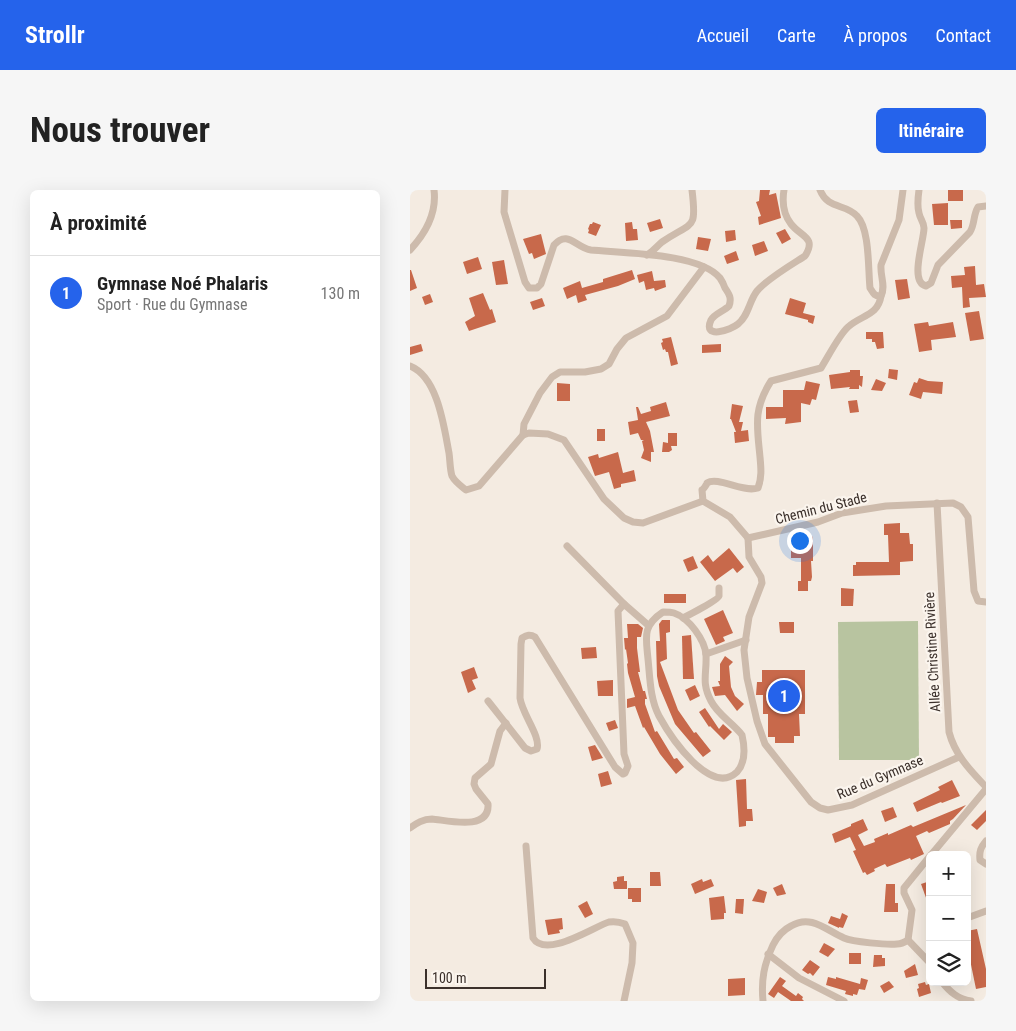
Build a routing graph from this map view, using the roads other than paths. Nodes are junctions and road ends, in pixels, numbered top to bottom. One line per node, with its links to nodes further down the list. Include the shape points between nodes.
1 (434, 190): 9 (street, via 429,224)
2 (505, 190): 10 (street, via 504,212 529,288 534,289 541,284 554,245 563,239 587,249)
3 (692, 190): 10 (street, via 693,220)
4 (784, 190): 11 (street, via 783,206 791,224 808,240 809,249 805,256 757,291 743,318 724,332 713,331 710,323 729,306 730,296 719,277)
5 (820, 190): 12 (street, via 824,199 853,212 862,223 870,288 874,295)
6 (903, 190): 12 (street, via 899,220 881,265 884,286)
7 (919, 190): 8 (street, via 918,211 924,227 918,272 919,281 926,286 938,264 970,232 978,207)
8 (986, 206)
9 (410, 250)
10 (648, 255): 11 (street, via 693,262)
11 (704, 267): 14 (street, via 668,316 626,338 609,364 585,372 560,372 552,377 540,393)
12 (881, 296): 15 (street, via 875,311 846,328 821,368 771,382 763,394 758,409 761,479 758,488 751,490 714,481 702,490)
13 (410, 366): 14 (street, via 428,381 443,416 452,476 466,490 479,486)
14 (522, 435): 15 (street, via 548,434 564,440 604,499 624,518 634,522 643,523)
15 (703, 501): 17 (street, via 730,517)
16 (937, 503): 17 (street, Chemin du Stade, via 842,513 818,522); 20 (street, Chemin du Stade, via 958,504 968,517 974,591 978,601); 28 (street, Allée Christine Rivière, via 949,732)
17 (748, 538): 24 (street, via 749,557 762,583 751,608)
18 (567, 546): 21 (street)
19 (719, 588): 22 (street, via 716,600)
20 (986, 602)
21 (624, 604): 23 (street); 27 (street, via 618,611 624,754 628,766 625,773 615,767 536,637 531,635 522,638 520,698 538,743 537,749 525,748)
22 (683, 618): 23 (street, via 672,612 663,612); 25 (street, via 693,628)
23 (648, 625): 25 (street, via 646,639 651,688 658,714 675,741 702,771 713,778 726,777 742,766 744,745 742,735 711,702 705,685)
24 (746, 640): 25 (street); 28 (street, Rue du Gymnase, via 747,678 765,744 811,802 820,808 828,810 852,805)
25 (706, 654)
26 (488, 701): 27 (street)
27 (506, 723): 30 (street, via 500,731 491,764 474,784 488,804 485,816 466,823 430,819)
28 (959, 756): 29 (street, Allée Christine Rivière)
29 (986, 788): 33 (street)
30 (410, 828)
31 (986, 840): 35 (street, via 979,854 980,860)
32 (526, 846): 42 (street, via 532,938 538,944 546,945 567,941 610,922 625,924 633,943)
33 (933, 851)
34 (926, 860): 38 (street, via 904,888 912,910)
35 (986, 864)
36 (986, 911): 37 (street)
37 (971, 917)
38 (908, 940): 39 (street, via 898,944 850,940 816,923 797,922 775,939); 40 (street)
39 (768, 954): 43 (street, via 762,973); 44 (street, via 799,978)
40 (926, 960)
41 (945, 986): 45 (street, via 957,997)
42 (624, 1001)
43 (763, 1001)
44 (844, 1001)
45 (971, 1001)

